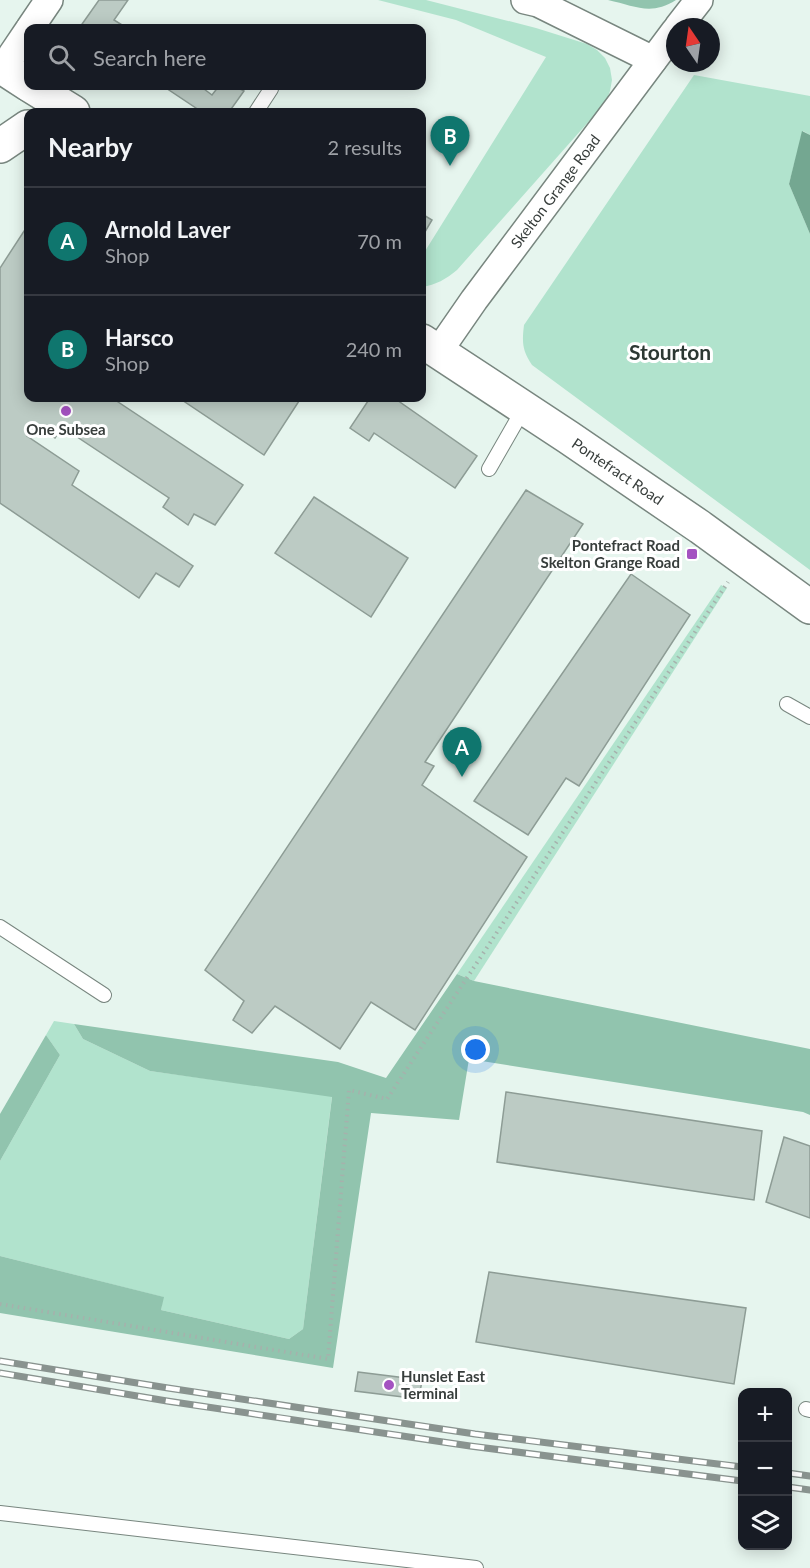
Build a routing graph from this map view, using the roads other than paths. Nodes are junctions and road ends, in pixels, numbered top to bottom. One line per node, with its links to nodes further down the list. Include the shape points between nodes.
1 (49, 0): 5 (street)
2 (525, 0): 7 (street)
3 (699, 0): 4 (street)
4 (685, 18)
5 (33, 24)
6 (666, 43): 7 (street, Skelton Grange Road)
7 (653, 60): 12 (street, Skelton Grange Road, via 474,300)
8 (270, 90): 9 (lane)
9 (259, 108)
10 (24, 130): 11 (main road)
11 (0, 146)
12 (430, 346): 13 (main road, Pontefract Road)
13 (524, 408): 14 (lane); 15 (main road, Pontefract Road)
14 (489, 469)
15 (808, 602)
16 (788, 704): 17 (lane)
17 (810, 717)
18 (0, 927): 19 (lane)
19 (104, 995)
20 (0, 1513): 21 (lane)
21 (476, 1568)

